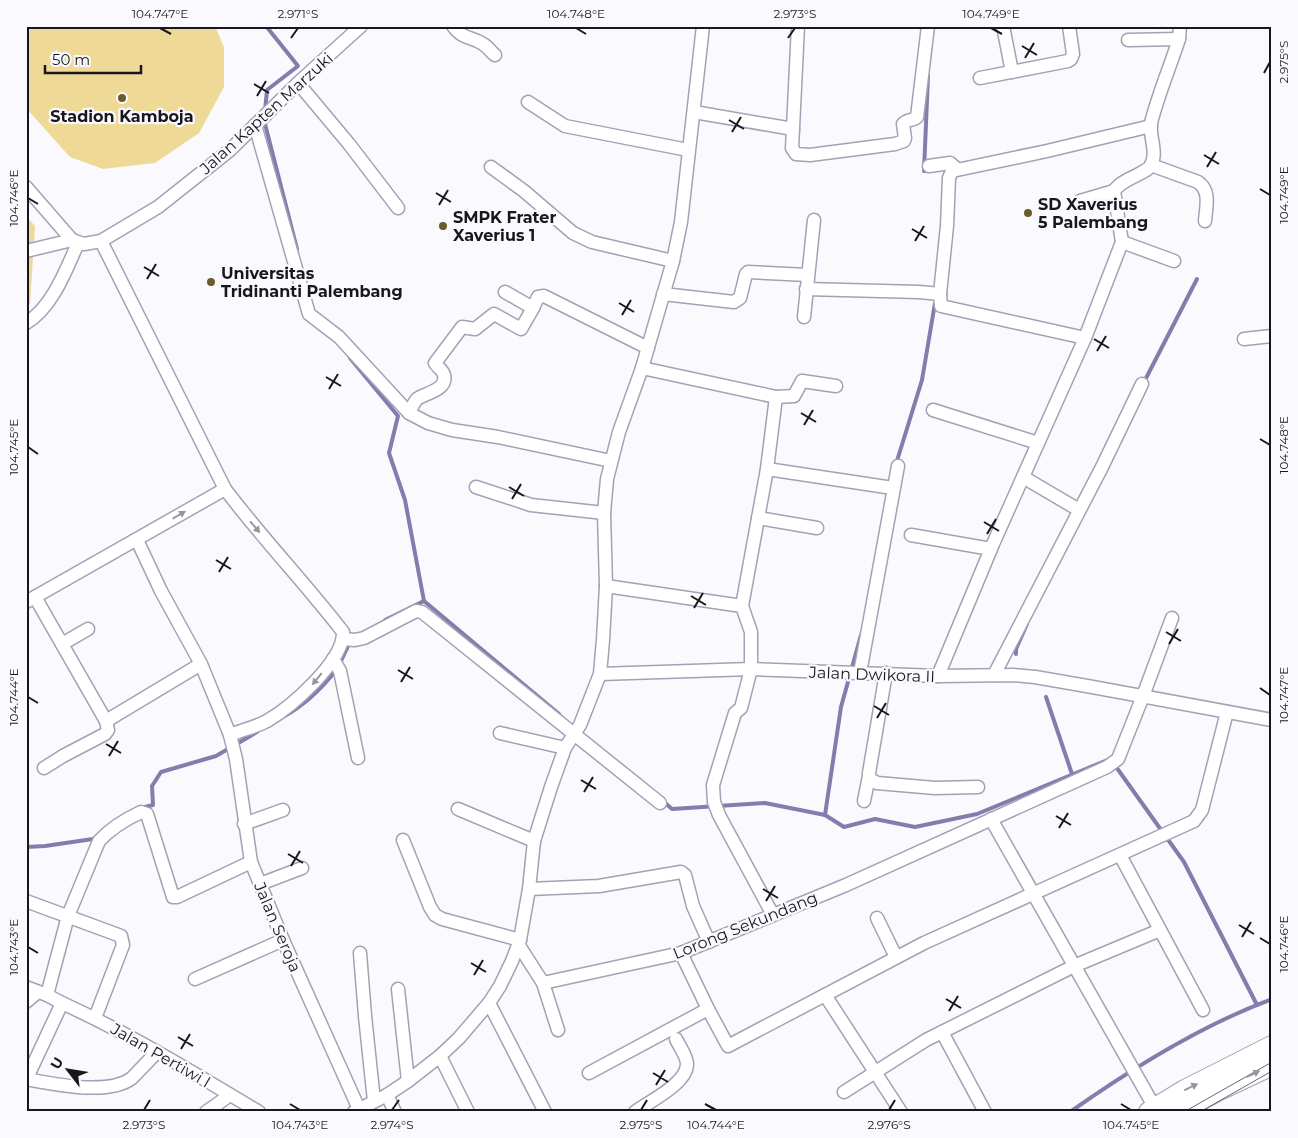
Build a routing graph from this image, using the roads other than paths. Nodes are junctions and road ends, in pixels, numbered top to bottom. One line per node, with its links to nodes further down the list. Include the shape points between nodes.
1 (362, 26): 13 (street, Jalan Kapten Marzuki)
2 (453, 26): 10 (street, via 458,34 486,45)
3 (703, 26): 15 (street)
4 (798, 26): 18 (street)
5 (928, 26): 18 (street, via 917,116 903,124 905,138 902,142 800,155 792,148)
6 (1003, 26): 11 (street)
7 (1069, 26): 11 (street, via 1072,59)
8 (1179, 33): 9 (street); 17 (street)
9 (1128, 40)
10 (495, 56)
11 (1012, 72): 12 (street)
12 (980, 78)
13 (298, 82): 16 (street, Jalan Kapten Marzuki); 27 (street)
14 (528, 102): 19 (street, via 565,126)
15 (694, 112): 18 (street); 19 (street)
16 (257, 123): 30 (street, Jalan Kapten Marzuki, via 230,150 158,207); 53 (street, via 308,314 333,332)
17 (1151, 126): 21 (street, via 1154,146); 23 (street)
18 (793, 129)
19 (688, 150): 34 (street, via 681,222)
20 (929, 166): 23 (street, via 950,163)
21 (1151, 166): 25 (street); 29 (street, via 1204,186)
22 (491, 167): 34 (street, via 572,233 592,242)
23 (957, 169): 40 (street, via 949,178 947,226)
24 (26, 187): 31 (street)
25 (1114, 191): 26 (street); 32 (street)
26 (1080, 201)
27 (398, 208)
28 (814, 220): 36 (street)
29 (1205, 221)
30 (101, 241): 31 (street, Jalan Kapten Marzuki, via 91,244); 60 (street)
31 (75, 242): 33 (street, Jalan Kapten Marzuki); 43 (street, via 49,302)
32 (1122, 242): 35 (street); 45 (street)
33 (26, 251)
34 (673, 261): 39 (street)
35 (1174, 261)
36 (807, 275): 37 (street); 39 (street, via 748,272 740,298 734,302)
37 (806, 289): 40 (street); 42 (street)
38 (505, 292): 41 (street)
39 (663, 294): 47 (street)
40 (936, 294): 45 (street, via 942,306)
41 (533, 308): 47 (street, via 538,297 544,296); 53 (street, via 521,328 494,314 476,329 462,327 435,363 444,372 443,382 435,392 417,399)
42 (804, 316)
43 (26, 323)
44 (1272, 336): 46 (street)
45 (1085, 338): 54 (street)
46 (1244, 339)
47 (648, 348): 48 (street)
48 (642, 368): 51 (street); 55 (street)
49 (1142, 384): 62 (street)
50 (836, 386): 51 (street, via 802,381 794,396)
51 (776, 397): 57 (street)
52 (934, 410): 54 (street)
53 (409, 413): 55 (street, via 452,430)
54 (1038, 443): 58 (street)
55 (611, 462): 63 (street)
56 (898, 466): 61 (street)
57 (767, 470): 61 (street); 64 (street)
58 (1023, 477): 62 (street); 68 (street)
59 (476, 487): 63 (street, via 532,505)
60 (225, 488): 67 (street, one-way to 60); 74 (street, one-way to 74)
61 (892, 488): 79 (street)
62 (1079, 510): 82 (street)
63 (604, 513): 69 (street)
64 (758, 518): 65 (street); 71 (street)
65 (816, 528)
66 (911, 535): 68 (street)
67 (137, 540): 70 (street); 76 (street, Jalan Seroja)
68 (991, 549): 83 (street)
69 (606, 586): 71 (street); 81 (street)
70 (31, 600): 75 (street)
71 (742, 606): 78 (street, via 752,632)
72 (1172, 618): 84 (street)
73 (88, 629): 75 (street)
74 (349, 640): 77 (street); 88 (street, via 364,638 420,611)
75 (62, 644): 87 (street)
76 (201, 664): 87 (street); 90 (street, Jalan Seroja)
77 (337, 665): 90 (street, one-way to 90, via 280,712); 92 (street)
78 (751, 670): 79 (street, Jalan Dwikora II); 81 (street, Jalan Dwikora II); 111 (street, via 713,785 714,802)
79 (853, 673): 80 (street, Jalan Dwikora II)
80 (886, 673): 83 (street, Jalan Dwikora II); 94 (street)
81 (600, 674): 88 (street)
82 (994, 675): 83 (street, Jalan Dwikora II); 84 (street, Jalan Dwikora II, via 1034,677)
83 (938, 676)
84 (1143, 696): 85 (street, Jalan Dwikora II); 100 (street, Lorong Sekundang, via 1118,759 1107,767)
85 (1227, 712): 86 (street); 104 (street, via 1202,810 1194,821)
86 (1272, 720)
87 (106, 721): 93 (street, via 108,730 105,734)
88 (577, 730): 91 (street); 97 (street)
89 (500, 733): 91 (street)
90 (232, 739): 101 (street, Jalan Seroja)
91 (565, 748): 103 (street)
92 (358, 758)
93 (44, 768)
94 (869, 776): 95 (street, via 877,783 935,788); 96 (street)
95 (978, 787)
96 (864, 802)
97 (660, 803)
98 (458, 809): 103 (street)
99 (283, 810): 101 (street)
100 (991, 819): 109 (street); 111 (street, Lorong Sekundang)
101 (244, 824): 105 (street, Jalan Seroja)
102 (403, 840): 116 (street, via 435,915)
103 (534, 841): 108 (street)
104 (1120, 856): 109 (street); 114 (street)
105 (251, 862): 107 (street, Jalan Seroja); 112 (street, via 173,897 148,815 142,812 124,820 99,841)
106 (302, 868): 107 (street)
107 (260, 884): 115 (street, Jalan Seroja)
108 (529, 889): 116 (street); 117 (street, via 599,886 681,872 685,875)
109 (1033, 893): 120 (street); 121 (street)
110 (26, 901): 112 (street)
111 (773, 915): 117 (street, Lorong Sekundang)
112 (68, 916): 125 (street); 132 (street, via 121,936 123,945)
113 (877, 918): 120 (street)
114 (1160, 930): 121 (street); 131 (street)
115 (283, 940): 122 (street); 148 (street, Jalan Seroja)
116 (519, 942): 123 (street); 129 (street)
117 (709, 942): 119 (street, Lorong Sekundang)
118 (360, 953): 147 (street)
119 (681, 953): 123 (street, Lorong Sekundang); 130 (street)
120 (896, 957): 126 (street)
121 (1074, 966): 134 (street); 150 (street, via 1135,1073)
122 (195, 979)
123 (542, 983): 133 (street)
124 (398, 989): 143 (street)
125 (37, 991): 127 (street); 128 (street, Jalan Pertiwi I)
126 (825, 995): 130 (street, via 728,1046); 141 (street)
127 (26, 1002)
128 (62, 1003): 132 (street, Jalan Pertiwi I); 142 (street)
129 (489, 1003): 138 (street); 155 (street)
130 (708, 1009): 140 (street)
131 (1203, 1010)
132 (95, 1018): 137 (street, Jalan Pertiwi I)
133 (558, 1030)
134 (942, 1032): 141 (street); 157 (street)
135 (676, 1039): 149 (street, via 687,1063 682,1077)
136 (1272, 1046): 150 (main road, one-way to 136)
137 (157, 1052): 142 (street, via 127,1082 111,1088); 145 (street, Jalan Pertiwi I)
138 (440, 1056): 143 (street); 154 (street)
139 (1272, 1065): 158 (main road, one-way to 139)
140 (589, 1072)
141 (874, 1072): 144 (street); 156 (street)
142 (26, 1079)
143 (408, 1080): 146 (street)
144 (844, 1092)
145 (230, 1095): 151 (street); 152 (street, Jalan Pertiwi I)
146 (387, 1095): 147 (street); 153 (street)
147 (374, 1101): 148 (street)
148 (357, 1110)
149 (640, 1110)
150 (1152, 1110)
151 (206, 1112)
152 (259, 1112)
153 (395, 1112)
154 (468, 1112)
155 (545, 1112)
156 (901, 1112)
157 (985, 1112)
158 (1178, 1112)

